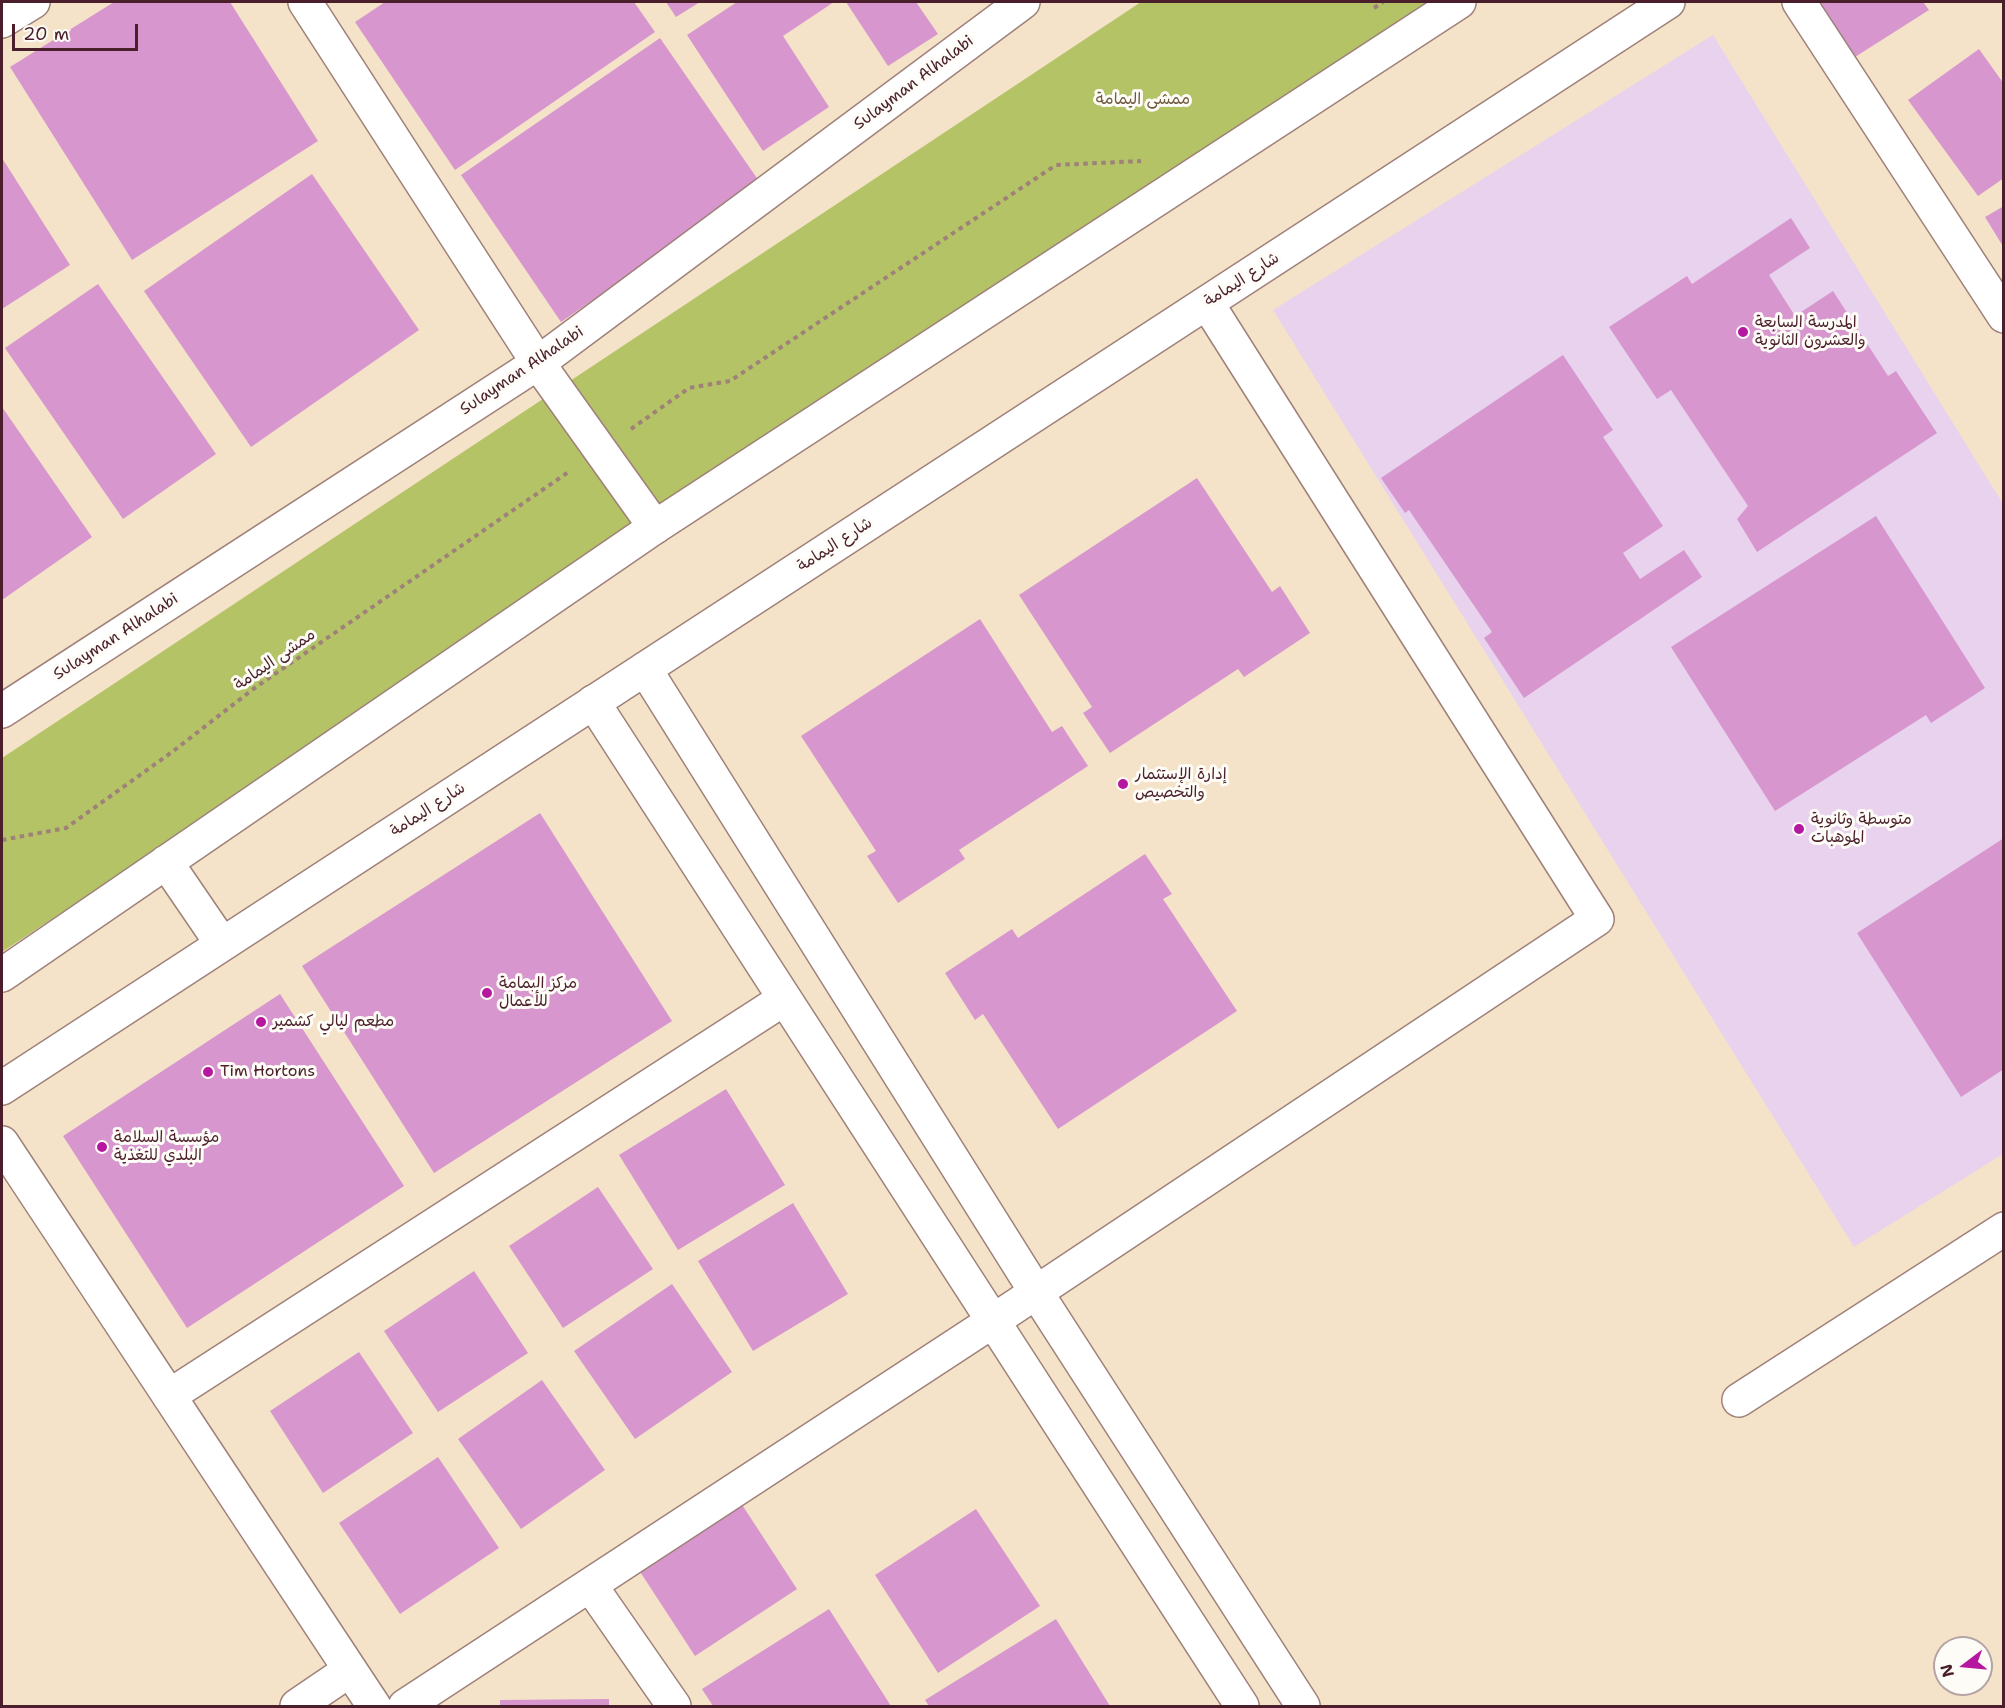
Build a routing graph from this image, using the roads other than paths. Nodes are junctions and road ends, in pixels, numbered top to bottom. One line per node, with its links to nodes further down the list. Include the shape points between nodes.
1 (33, 2): 7 (street)
2 (305, 2): 10 (street)
3 (1023, 2): 10 (street, Sulayman Alhalabi)
4 (1459, 2): 11 (street)
5 (1668, 2): 8 (street, شارع اليمامة)
6 (1799, 2): 9 (street)
7 (2, 21)
8 (1207, 303): 12 (street, شارع اليمامة); 22 (street, via 1597,919)
9 (2004, 316)
10 (538, 363): 11 (street); 14 (street, Sulayman Alhalabi)
11 (655, 527): 15 (street)
12 (645, 669): 13 (street, شارع اليمامة); 22 (street)
13 (593, 702): 16 (street, شارع اليمامة); 18 (street)
14 (2, 711)
15 (166, 862): 16 (street); 17 (street)
16 (222, 944): 19 (street, شارع اليمامة)
17 (2, 975)
18 (784, 999): 23 (street); 24 (street)
19 (2, 1088)
20 (2, 1143): 24 (street)
21 (2004, 1229): 25 (street)
22 (1036, 1292): 23 (street); 33 (street)
23 (993, 1321): 26 (street); 32 (street)
24 (169, 1396): 27 (street)
25 (1739, 1400)
26 (590, 1585): 30 (street); 31 (street)
27 (350, 1670): 28 (street); 29 (street)
28 (297, 1707)
29 (374, 1707)
30 (405, 1707)
31 (674, 1707)
32 (1242, 1707)
33 (1303, 1707)

